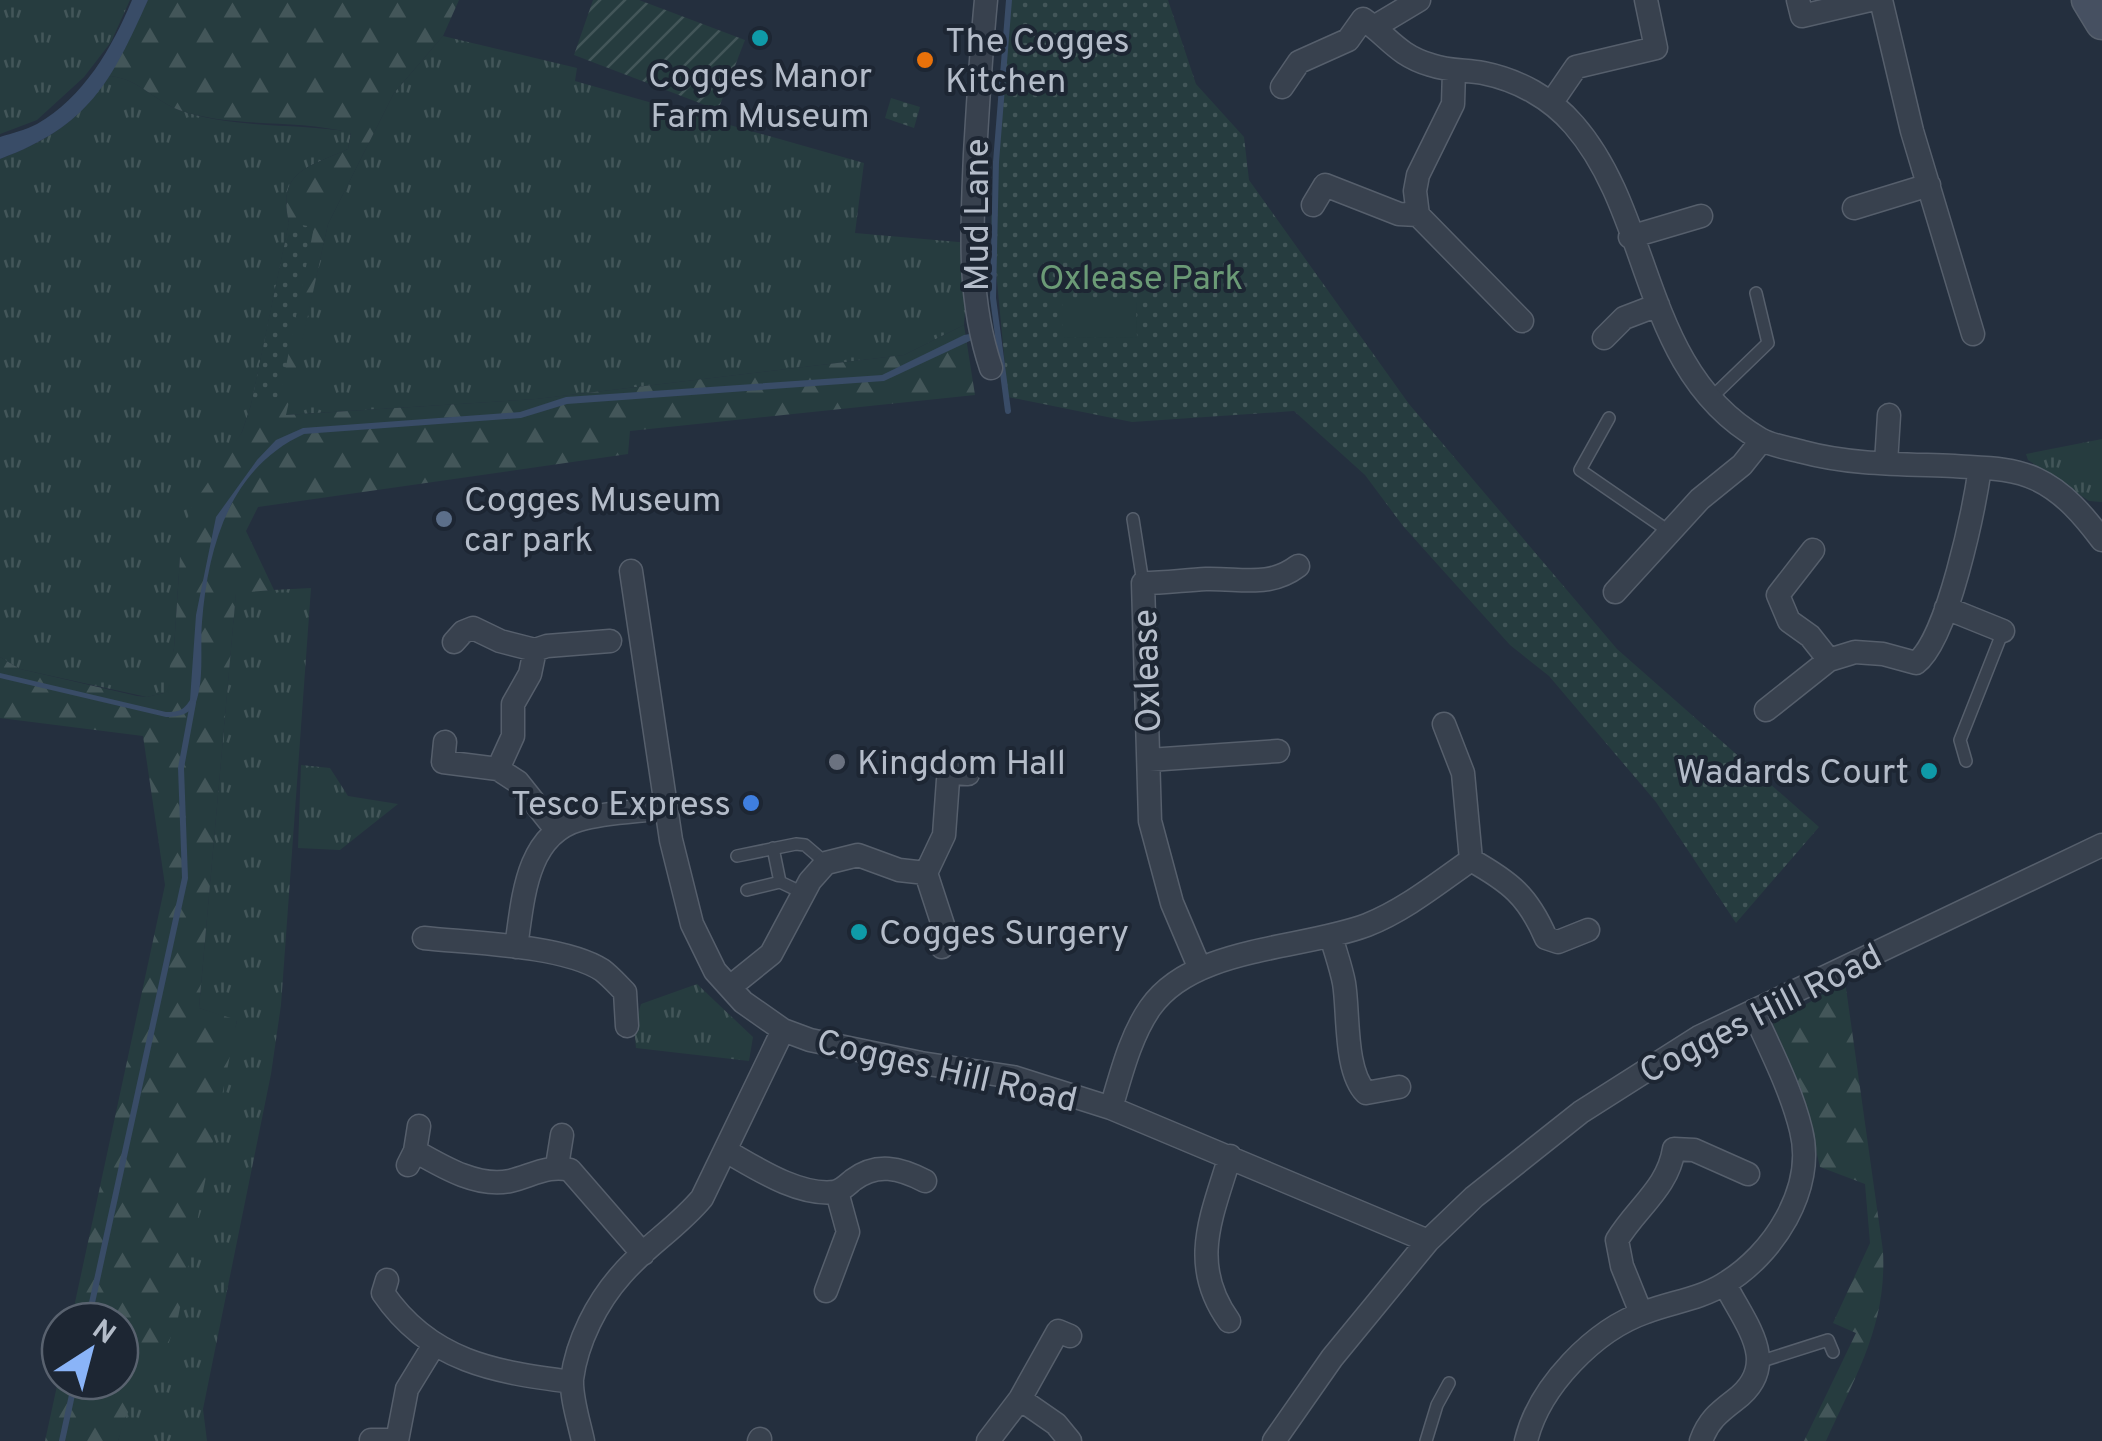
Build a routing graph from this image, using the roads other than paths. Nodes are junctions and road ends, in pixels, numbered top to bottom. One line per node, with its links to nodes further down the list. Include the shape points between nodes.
1 (986, 0): 24 (street, Mud Lane, via 971,228 973,293)
2 (1419, 0): 7 (street)
3 (1646, 0): 8 (street)
4 (1798, 0): 5 (street, via 1802,16)
5 (1870, 0)
6 (1881, 0): 13 (street)
7 (1364, 15): 10 (street, via 1402,53); 11 (street, via 1348,40 1299,62)
8 (1656, 48): 9 (street); 12 (street, via 1576,67)
9 (1680, 48)
10 (1454, 70): 12 (street, via 1507,79); 16 (street, via 1453,104 1418,175)
11 (1282, 87)
12 (1552, 102): 18 (street, via 1609,175)
13 (1929, 185): 15 (street); 22 (street)
14 (1313, 205): 16 (street, via 1325,185)
15 (1854, 208)
16 (1418, 216): 21 (street)
17 (1701, 216): 18 (street)
18 (1630, 236): 20 (street)
19 (1756, 293): 25 (lane, via 1768,343)
20 (1658, 305): 23 (street, via 1624,318); 25 (street)
21 (1522, 321)
22 (1972, 334)
23 (1604, 338)
24 (991, 368)
25 (1710, 399): 28 (street)
26 (1890, 415): 29 (street)
27 (1610, 418): 32 (lane, via 1580,470)
28 (1762, 440): 29 (street, via 1820,456); 32 (street)
29 (1886, 463): 30 (street)
30 (1980, 468): 33 (street, via 2034,477 2054,488); 39 (street, via 1973,519)
31 (1133, 519): 37 (lane, Oxlease)
32 (1670, 532): 38 (street)
33 (2101, 537)
34 (1813, 550): 44 (street, via 1778,596 1788,621)
35 (630, 562): 53 (street, Cogges Hill Road)
36 (1298, 566): 37 (street, Oxlease, via 1265,582)
37 (1142, 583): 48 (street, Oxlease)
38 (1615, 592)
39 (1946, 608): 40 (street); 44 (street, via 1916,662 1855,652)
40 (2003, 631): 49 (lane, via 1960,740)
41 (610, 641): 43 (street)
42 (454, 642): 43 (street, via 473,628)
43 (536, 650): 51 (street)
44 (1829, 660): 45 (street)
45 (1766, 710)
46 (1444, 724): 58 (street, via 1463,772)
47 (1278, 752): 48 (street, Oxlease)
48 (1149, 760): 69 (street, Oxlease, via 1156,851)
49 (1966, 761)
50 (443, 763): 51 (street)
51 (498, 770): 54 (street, via 518,782)
52 (968, 774): 60 (street, via 953,773 948,780 944,834)
53 (666, 808): 54 (street, via 579,820); 70 (street, Cogges Hill Road, via 692,924)
54 (557, 831): 67 (street, via 532,865)
55 (2102, 845): 71 (street, Cogges Hill Road)
56 (773, 848): 57 (lane); 59 (lane, via 805,845); 61 (lane)
57 (737, 856)
58 (1471, 860): 64 (street, via 1521,893 1546,938 1558,942); 65 (street, via 1410,902)
59 (826, 863): 60 (street, via 858,854); 63 (street)
60 (926, 872): 68 (street, via 943,925)
61 (780, 882): 62 (lane); 63 (lane)
62 (748, 890)
63 (804, 893): 70 (street, via 771,954)
64 (1588, 930)
65 (1331, 936): 69 (street); 74 (street, via 1358,1083 1366,1093)
66 (424, 938): 67 (street)
67 (516, 947): 72 (street, via 602,970 625,992)
68 (942, 947)
69 (1200, 969): 75 (street, via 1152,1004)
70 (730, 987): 73 (street, Cogges Hill Road)
71 (1752, 1010): 84 (street, Cogges Hill Road, via 1581,1112); 87 (street, via 1802,1132 1802,1177 1791,1211 1759,1254)
72 (627, 1026)
73 (783, 1030): 75 (street, Cogges Hill Road, via 845,1049 1013,1077); 78 (street)
74 (1399, 1087)
75 (1110, 1108): 79 (street, Cogges Hill Road)
76 (419, 1126): 80 (street, via 412,1158 488,1182)
77 (562, 1135): 80 (street)
78 (726, 1151): 83 (street, via 810,1190); 85 (street, via 692,1210)
79 (1230, 1156): 84 (street, Cogges Hill Road); 90 (street, via 1206,1240 1208,1278)
80 (557, 1166): 85 (street, via 570,1170)
81 (1748, 1174): 89 (street, via 1674,1148 1659,1187 1616,1240)
82 (925, 1181): 83 (street, via 882,1168)
83 (838, 1192): 88 (street, via 848,1232)
84 (1428, 1241): 103 (street)
85 (643, 1254): 95 (street, via 591,1318)
86 (386, 1280): 92 (street, via 384,1293 394,1310)
87 (1725, 1284): 89 (street); 94 (street, via 1755,1335)
88 (826, 1290)
89 (1641, 1313): 105 (street, via 1599,1338 1564,1372 1541,1402)
90 (1229, 1321)
91 (1070, 1336): 97 (street, via 1058,1330)
92 (434, 1345): 95 (street, via 458,1359); 99 (street, via 407,1389)
93 (1833, 1352): 94 (lane, via 1828,1340)
94 (1759, 1362): 106 (street, via 1746,1392 1717,1413)
95 (572, 1382): 100 (street)
96 (1449, 1383): 104 (lane)
97 (1020, 1399): 101 (street); 102 (street)
98 (371, 1440): 99 (street)
99 (397, 1441)
100 (583, 1441)
101 (988, 1441)
102 (1070, 1441)
103 (1274, 1441)
104 (1426, 1441)
105 (1526, 1441)
106 (1701, 1441)

